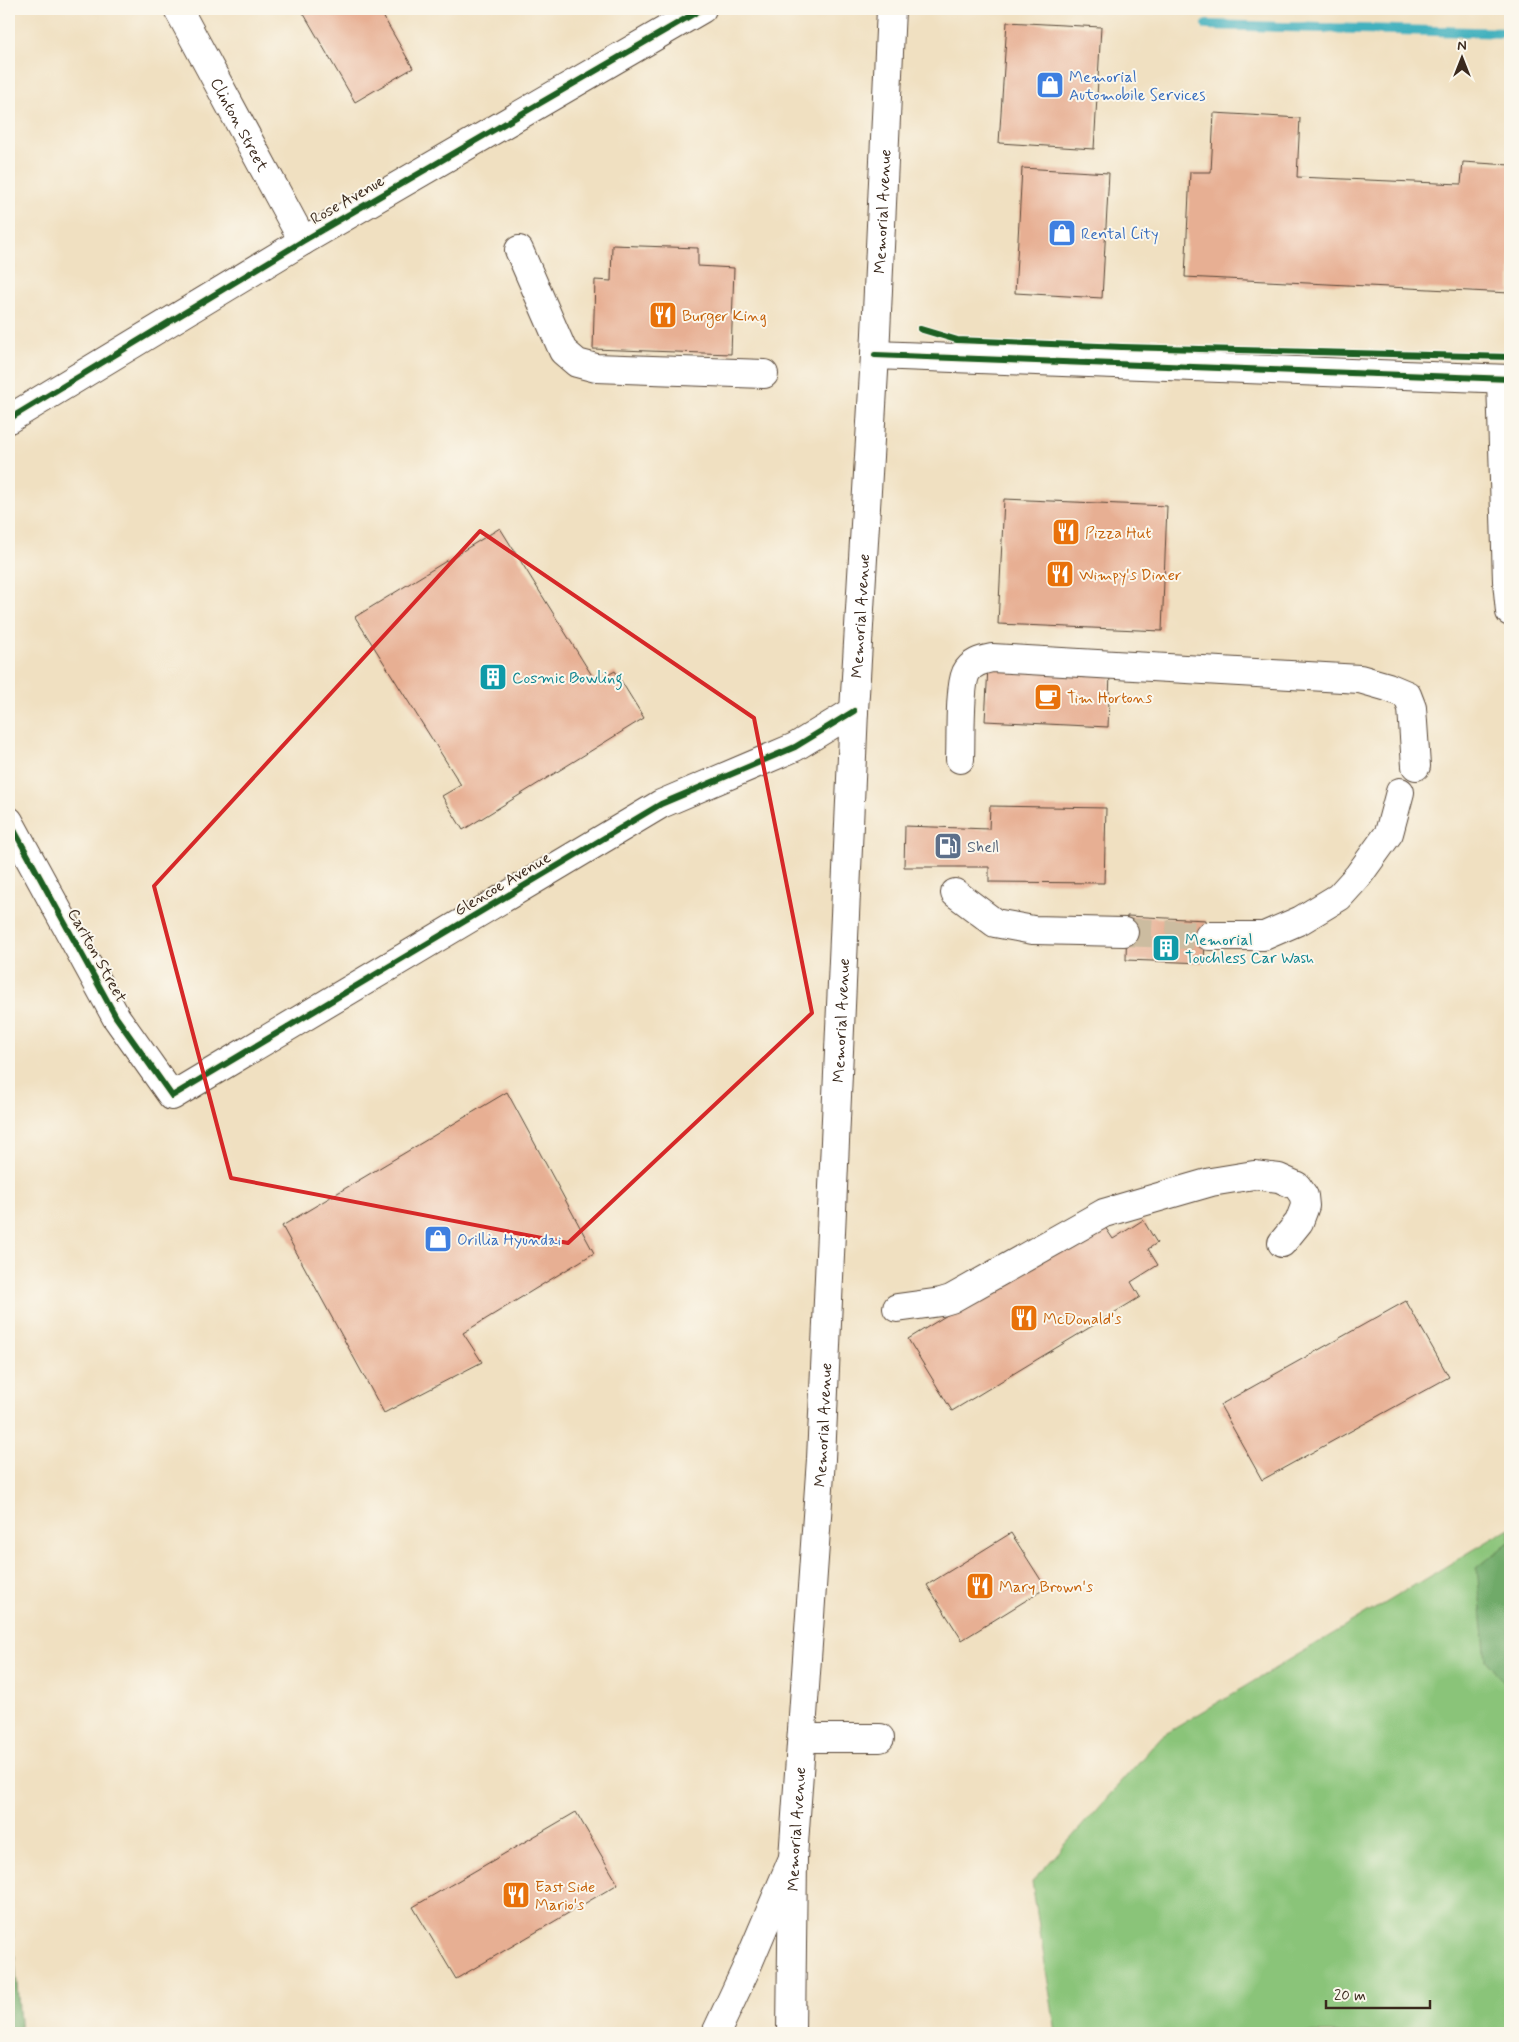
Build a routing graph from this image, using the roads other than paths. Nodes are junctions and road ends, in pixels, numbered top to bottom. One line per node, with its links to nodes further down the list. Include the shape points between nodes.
1 (178, 9): 4 (main road, Clinton Street)
2 (702, 9): 4 (main road, Rose Avenue)
3 (891, 9): 6 (main road, Memorial Avenue)
4 (302, 241): 9 (main road, Rose Avenue)
5 (519, 250): 7 (main road, via 563,351 577,363 596,368)
6 (875, 355): 8 (main road); 11 (main road, Memorial Avenue)
7 (764, 374)
8 (1505, 379): 10 (main road)
9 (9, 419)
10 (1510, 612)
11 (854, 711): 19 (main road, Glencoe Avenue, via 794,746 661,804); 22 (main road, Memorial Avenue, via 825,1391)
12 (960, 759): 13 (main road, via 966,672 978,660 992,658 1360,679 1388,686 1406,695 1412,708)
13 (1416, 766)
14 (1400, 792): 18 (main road, via 1389,833 1339,897 1301,920 1264,936)
15 (9, 821): 19 (main road, Carlton Street, via 116,1017)
16 (955, 893): 17 (main road, via 995,923 1033,930)
17 (1124, 932)
18 (1209, 936)
19 (172, 1096)
20 (1282, 1243): 21 (main road, via 1299,1222 1305,1206 1304,1196 1297,1186 1279,1178 1254,1175 1212,1182 1104,1213 956,1297)
21 (897, 1308)
22 (802, 1738): 23 (main road); 24 (main road, Memorial Avenue)
23 (880, 1738)
24 (793, 1858): 25 (main road); 26 (main road, Memorial Avenue)
25 (716, 2033)
26 (791, 2033)

